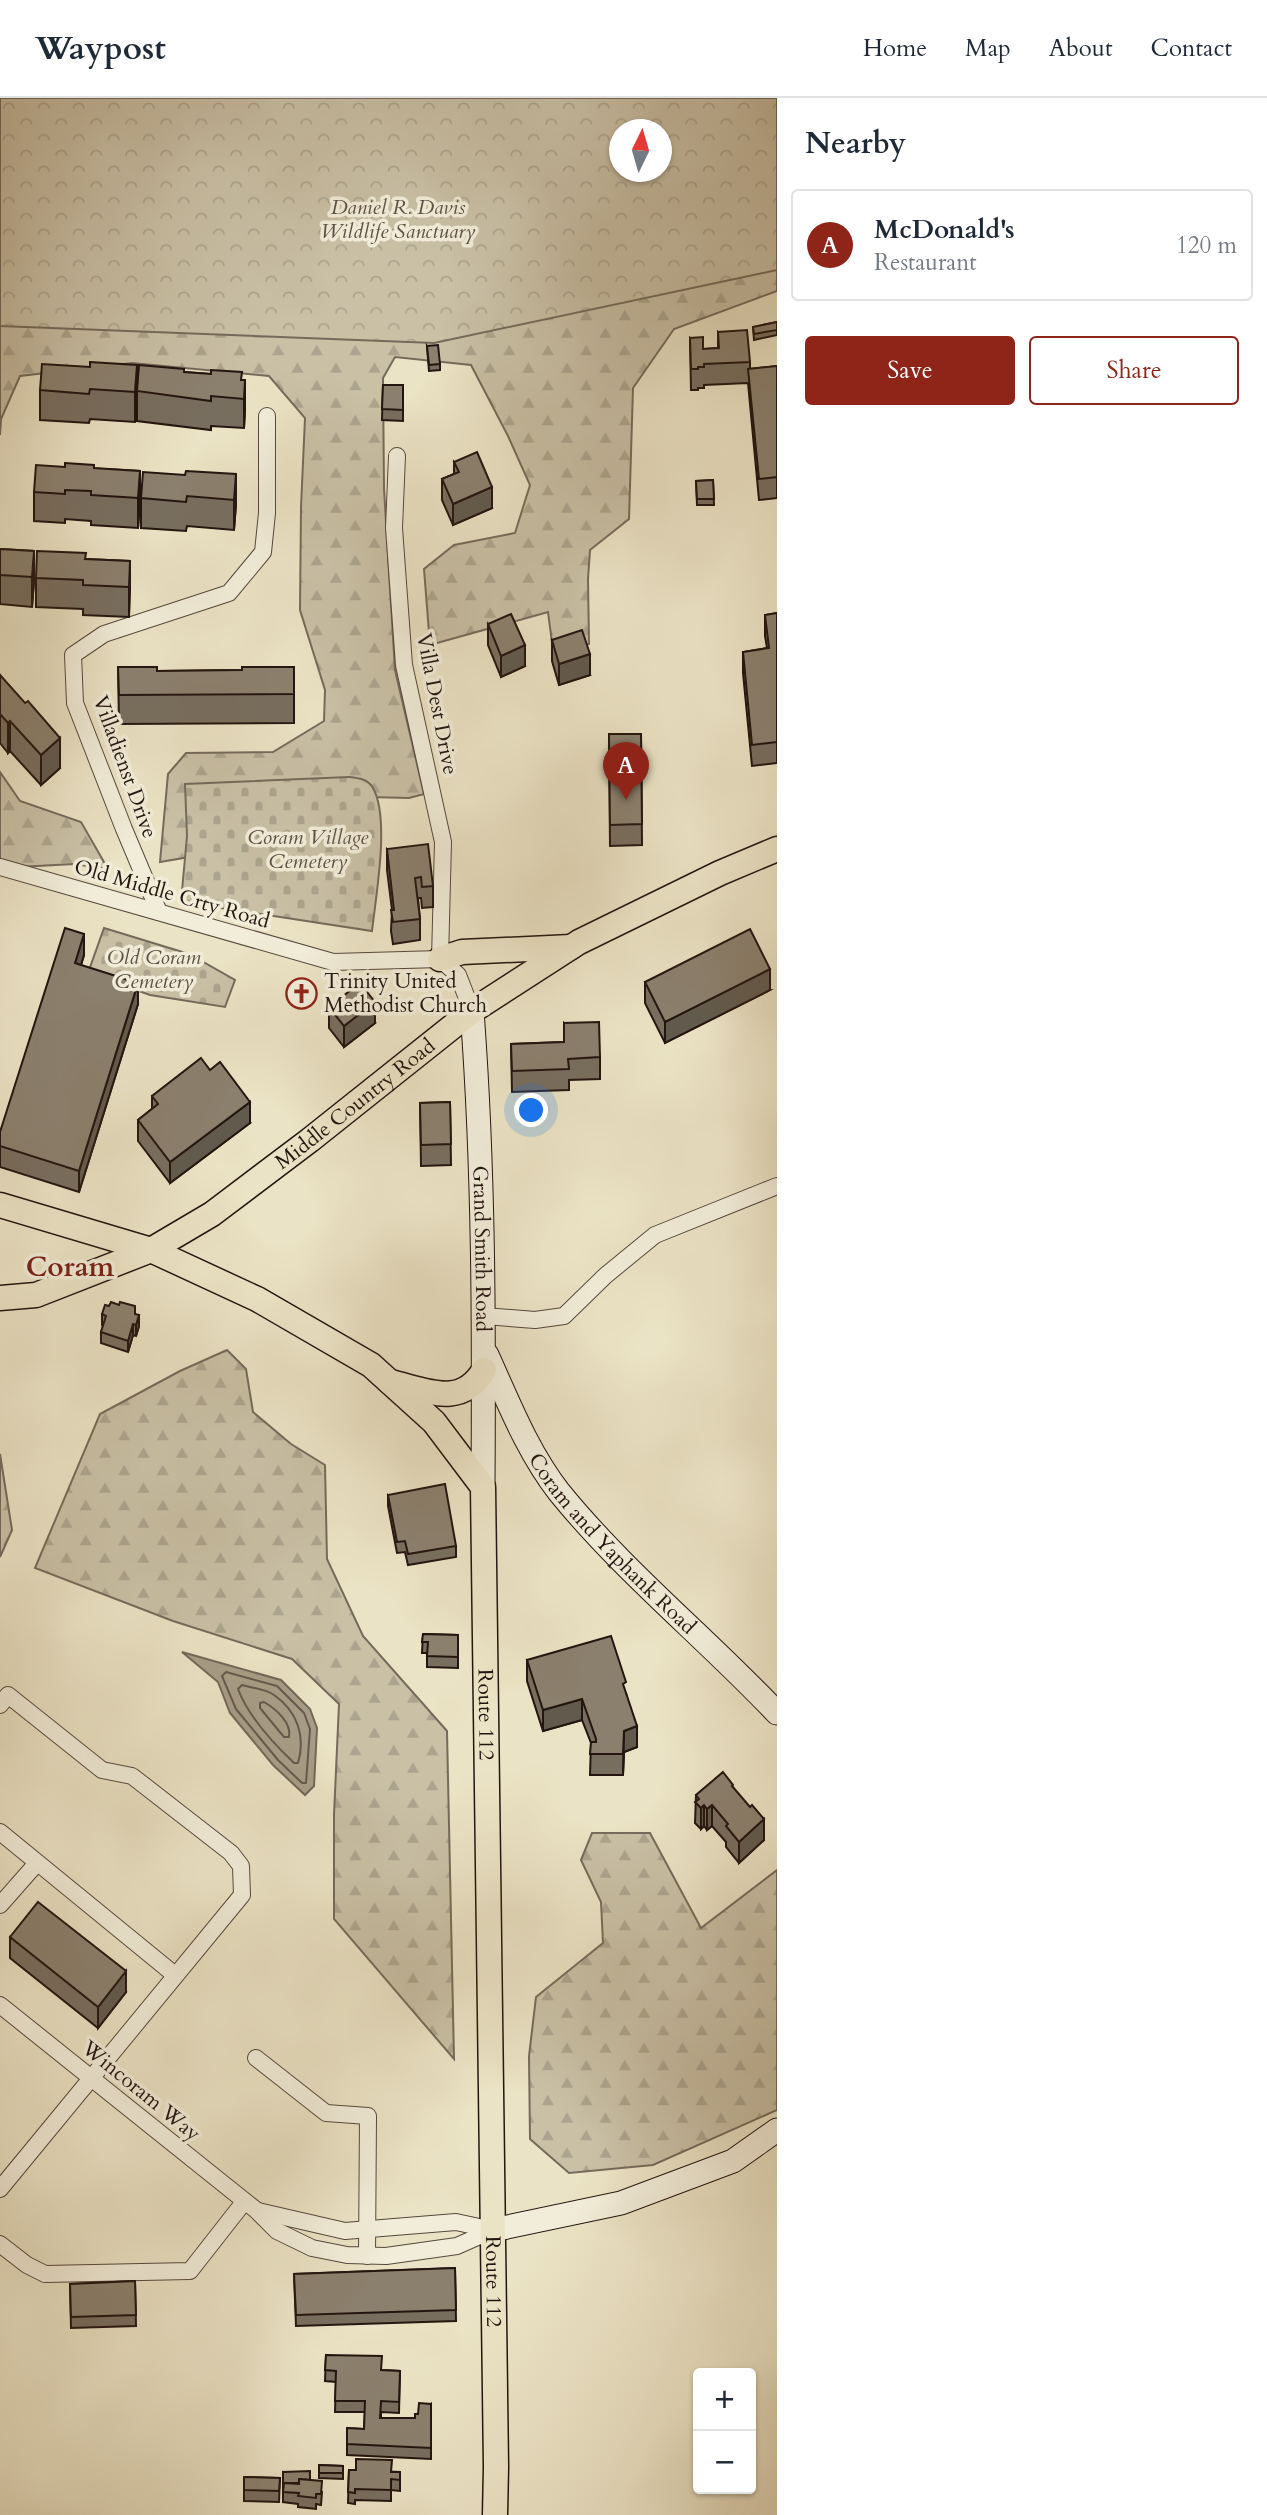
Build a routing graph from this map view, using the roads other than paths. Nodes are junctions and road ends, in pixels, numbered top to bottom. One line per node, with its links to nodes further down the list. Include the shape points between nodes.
1 (267, 416): 5 (street, Villadienst Drive, via 263,552 229,593 104,635 73,655 75,703)
2 (397, 456): 7 (street, Villa Dest Drive, via 394,528 404,664 443,842)
3 (775, 855): 6 (main road, Middle Country Road, via 720,873)
4 (0, 867): 5 (street, Old Middle Crty Road)
5 (159, 912): 7 (street, Old Middle Crty Road, via 333,962)
6 (571, 947): 7 (main road, via 462,952); 8 (main road, Middle Country Road)
7 (440, 959): 8 (street, via 458,975)
8 (472, 1011): 11 (main road, Middle Country Road, via 212,1214); 13 (main road, Grand Smith Road)
9 (777, 1186): 13 (street, via 655,1235 564,1316 535,1320)
10 (0, 1205): 11 (main road)
11 (151, 1251): 12 (main road, Middle Country Road, via 36,1295); 15 (main road, via 257,1299 371,1365)
12 (0, 1298)
13 (484, 1316): 14 (main road, Grand Smith Road)
14 (484, 1359): 15 (main road, via 477,1382 459,1394); 16 (main road, Grand Smith Road); 18 (main road, Coram and Yaphank Road, via 521,1432 558,1490 617,1556)
15 (389, 1382): 16 (main road, via 434,1422)
16 (483, 1488): 30 (main road, Route 112)
17 (0, 1705): 22 (street, via 8,1695 102,1770 132,1776 231,1853 241,1866 242,1895)
18 (777, 1713)
19 (0, 1832): 20 (street)
20 (37, 1863): 21 (street); 22 (street)
21 (0, 1905)
22 (175, 1975): 25 (street)
23 (0, 2005): 25 (street, Wincoram Way)
24 (256, 2058): 29 (street, via 326,2113 368,2116)
25 (91, 2077): 27 (street); 28 (street, Wincoram Way)
26 (777, 2130): 30 (main road, via 733,2161 621,2203)
27 (3, 2178)
28 (250, 2206): 29 (street, Wincoram Way, via 289,2220 345,2231); 31 (street, via 190,2271 45,2274); 32 (street, Wincoram Way, via 277,2231 312,2248)
29 (368, 2230): 30 (street, Wincoram Way, via 456,2222); 32 (street)
30 (493, 2230): 32 (street, Wincoram Way, via 457,2246); 33 (main road, Route 112)
31 (0, 2244)
32 (367, 2256)
33 (495, 2515)

